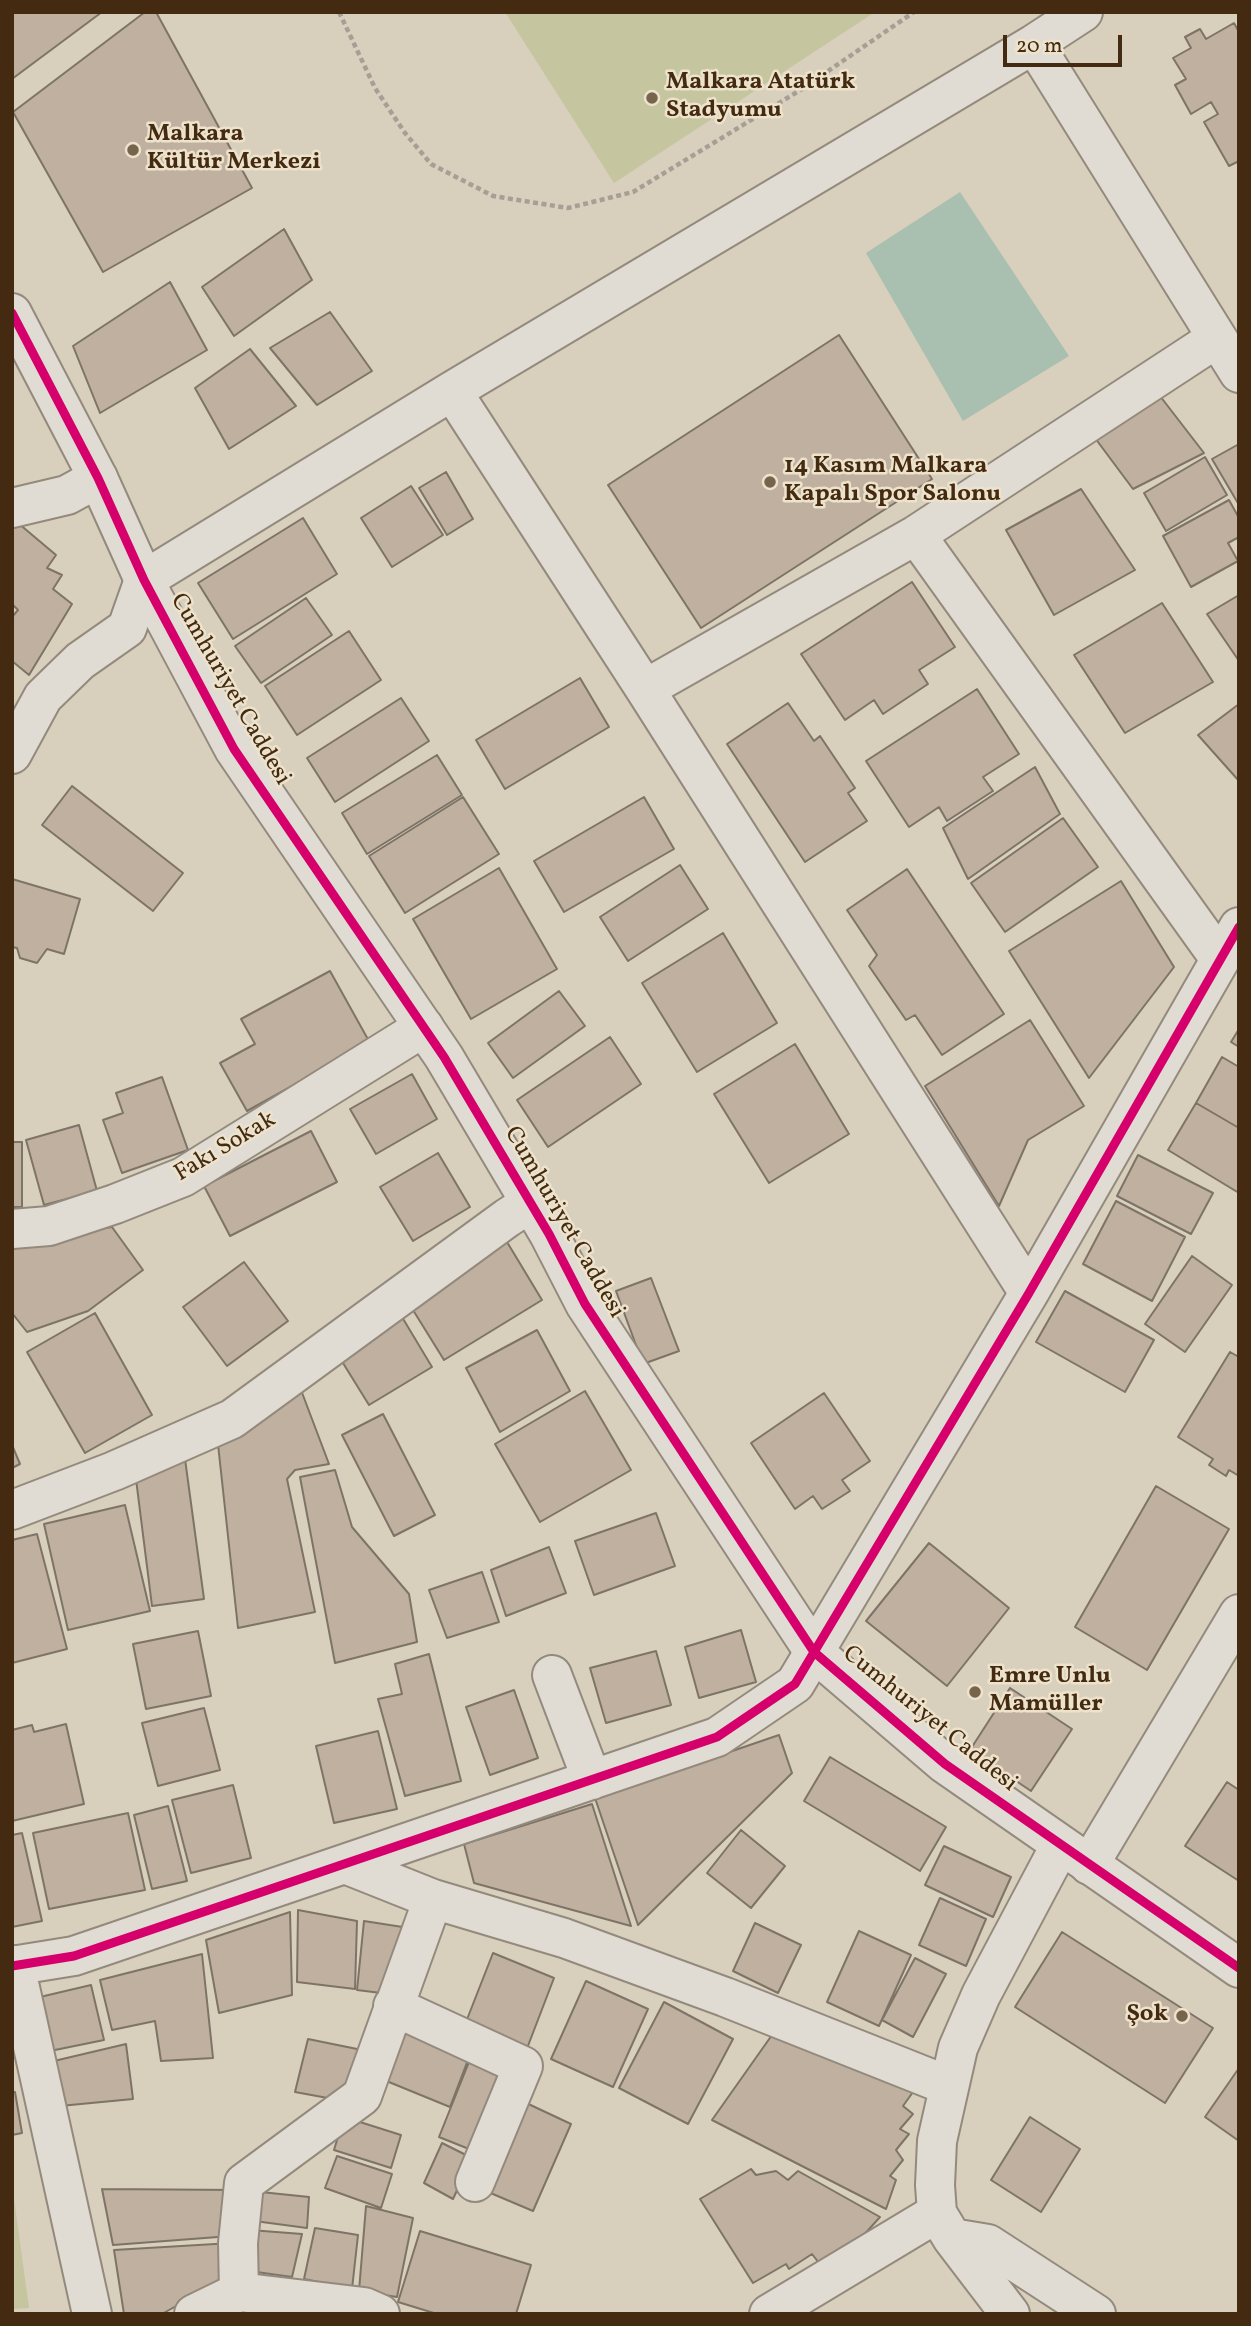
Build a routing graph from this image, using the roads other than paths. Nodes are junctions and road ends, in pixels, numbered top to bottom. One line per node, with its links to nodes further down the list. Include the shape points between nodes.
1 (1083, 12): 2 (street)
2 (1034, 44): 5 (street); 8 (street)
3 (12, 303): 6 (street, Cumhuriyet Caddesi)
4 (12, 313): 6 (street, Cumhuriyet Caddesi)
5 (1217, 338): 7 (street); 11 (street)
6 (30, 346): 9 (street, Cumhuriyet Caddesi)
7 (1239, 373)
8 (452, 391): 12 (street); 13 (street)
9 (98, 478): 10 (street, via 67,495); 12 (street, Cumhuriyet Caddesi)
10 (12, 508)
11 (916, 535): 13 (street); 16 (street)
12 (144, 580): 14 (street, via 127,628 79,661 43,697); 17 (street, Cumhuriyet Caddesi, via 234,749)
13 (645, 689): 20 (street)
14 (12, 754)
15 (1239, 927): 16 (street)
16 (1220, 959): 20 (street)
17 (424, 1027): 18 (street, Cumhuriyet Caddesi); 19 (street, Fakı Sokak, via 183,1177 49,1226)
18 (530, 1203): 21 (street, via 232,1419); 23 (street, Cumhuriyet Caddesi, via 585,1304)
19 (12, 1229)
20 (1029, 1293): 23 (street)
21 (12, 1510)
22 (1239, 1614): 26 (street)
23 (814, 1652): 25 (street, via 795,1684 717,1737); 26 (street, Cumhuriyet Caddesi, via 946,1764)
24 (552, 1675): 25 (street)
25 (592, 1780): 27 (street)
26 (1075, 1856): 29 (street, Cumhuriyet Caddesi); 32 (street, via 981,1995 958,2048)
27 (345, 1864): 28 (street); 30 (street, via 74,1956)
28 (433, 1899): 31 (street); 32 (street, via 565,1938)
29 (1236, 1961)
30 (14, 1966): 36 (street)
31 (393, 2006): 33 (street, via 523,2066); 35 (street, via 362,2096 244,2183)
32 (949, 2086): 34 (street, via 937,2141)
33 (475, 2182)
34 (944, 2226): 39 (street); 40 (street); 41 (street, via 988,2244)
35 (239, 2292): 37 (street); 38 (street, via 364,2306)
36 (92, 2314)
37 (194, 2314)
38 (380, 2314)
39 (769, 2314)
40 (1010, 2314)
41 (1096, 2314)

